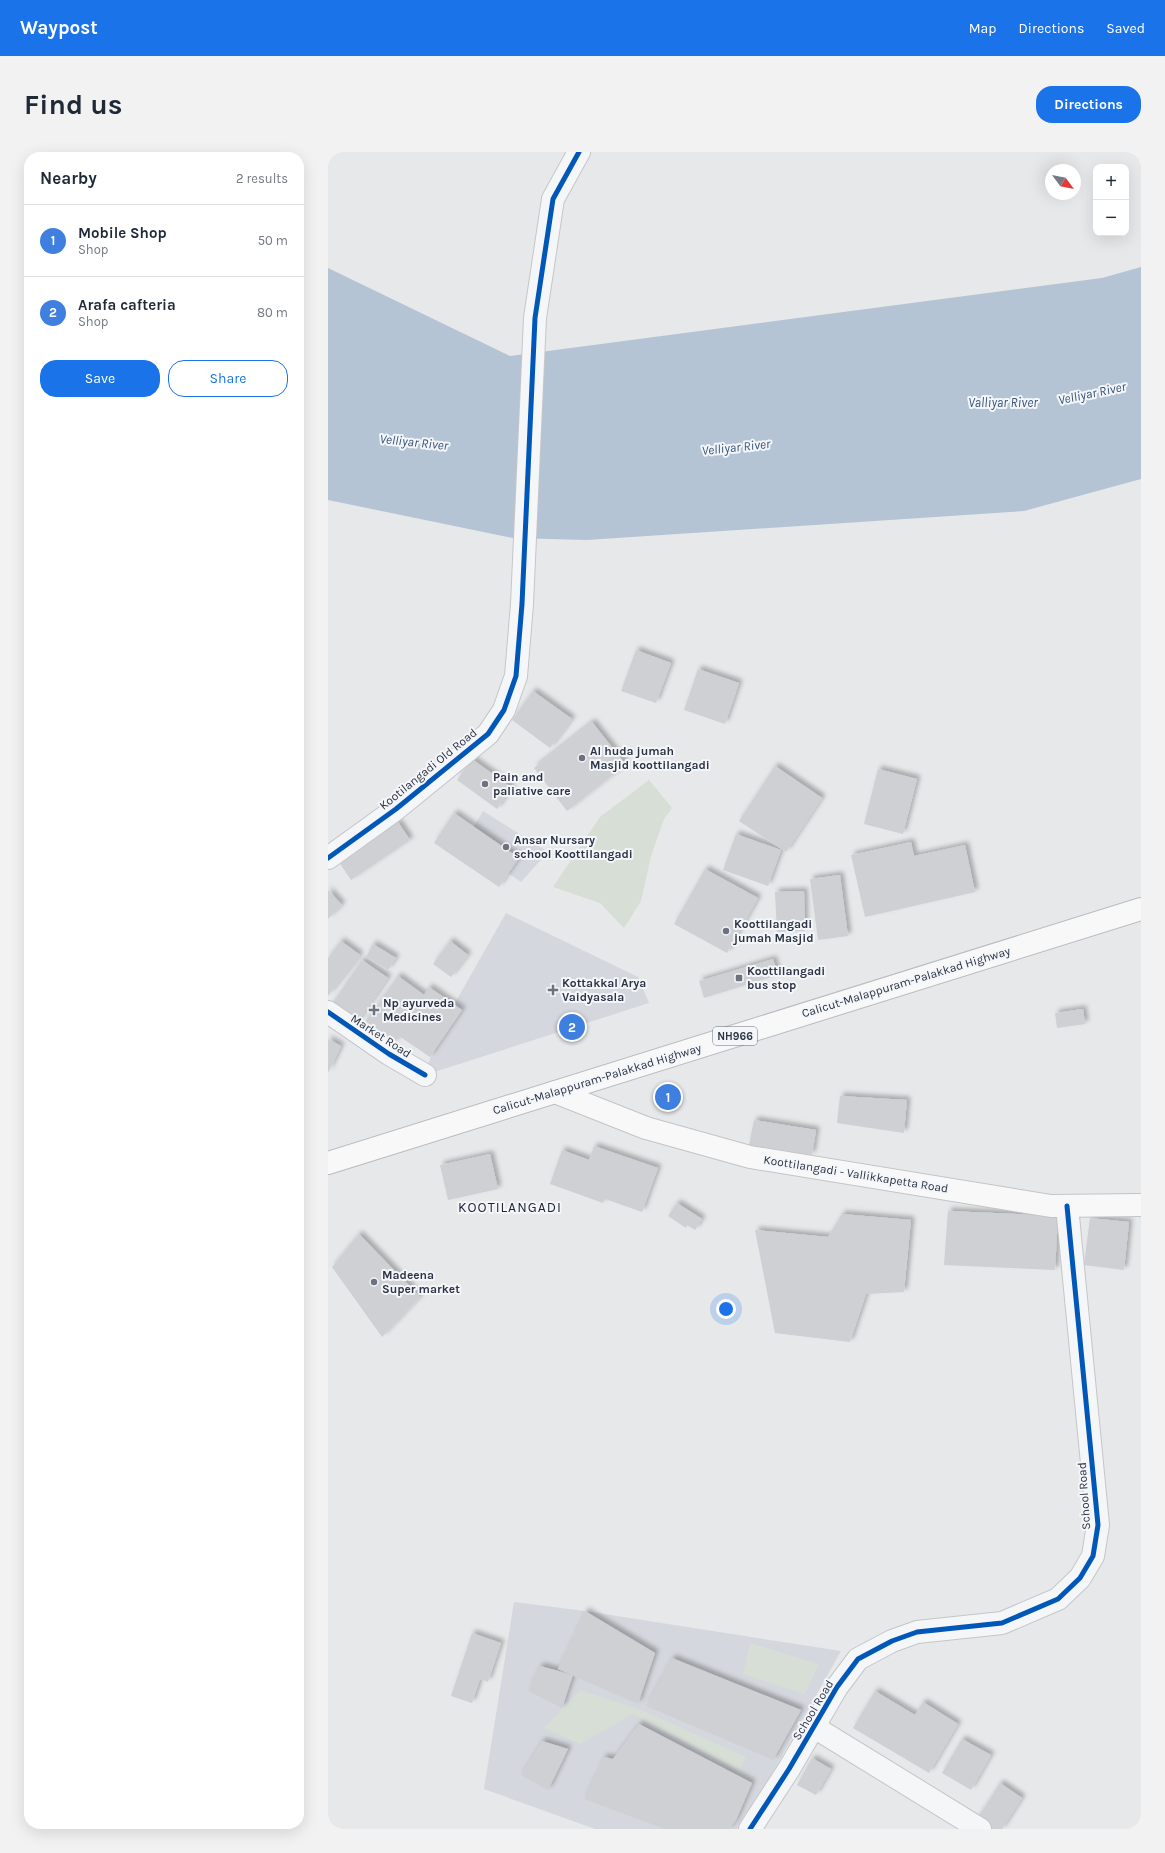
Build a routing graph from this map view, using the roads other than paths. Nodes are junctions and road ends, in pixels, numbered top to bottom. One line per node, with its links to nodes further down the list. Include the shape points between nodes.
1 (579, 152): 2 (street, Kootilangadi Old Road, via 553,199 535,318 522,604 516,676 504,710 488,734 396,809)
2 (328, 858)
3 (1141, 909): 6 (main road, Calicut-Malappuram-Palakkad Highway / NH966)
4 (328, 1012): 5 (street, Market Road)
5 (425, 1075)
6 (555, 1092): 7 (main road, Calicut-Malappuram-Palakkad Highway / NH966); 9 (main road, Koottilangadi - Vallikkapetta Road, via 646,1128 750,1156 1051,1206)
7 (328, 1163)
8 (1141, 1205): 9 (main road, Koottilangadi - Vallikkapetta Road)
9 (1067, 1206): 10 (street, School Road, via 1098,1525 1093,1556 1080,1578 1058,1599 1002,1623 917,1632 892,1641 858,1659 837,1687)
10 (814, 1727): 11 (street, School Road); 12 (street)
11 (750, 1829)
12 (980, 1829)

